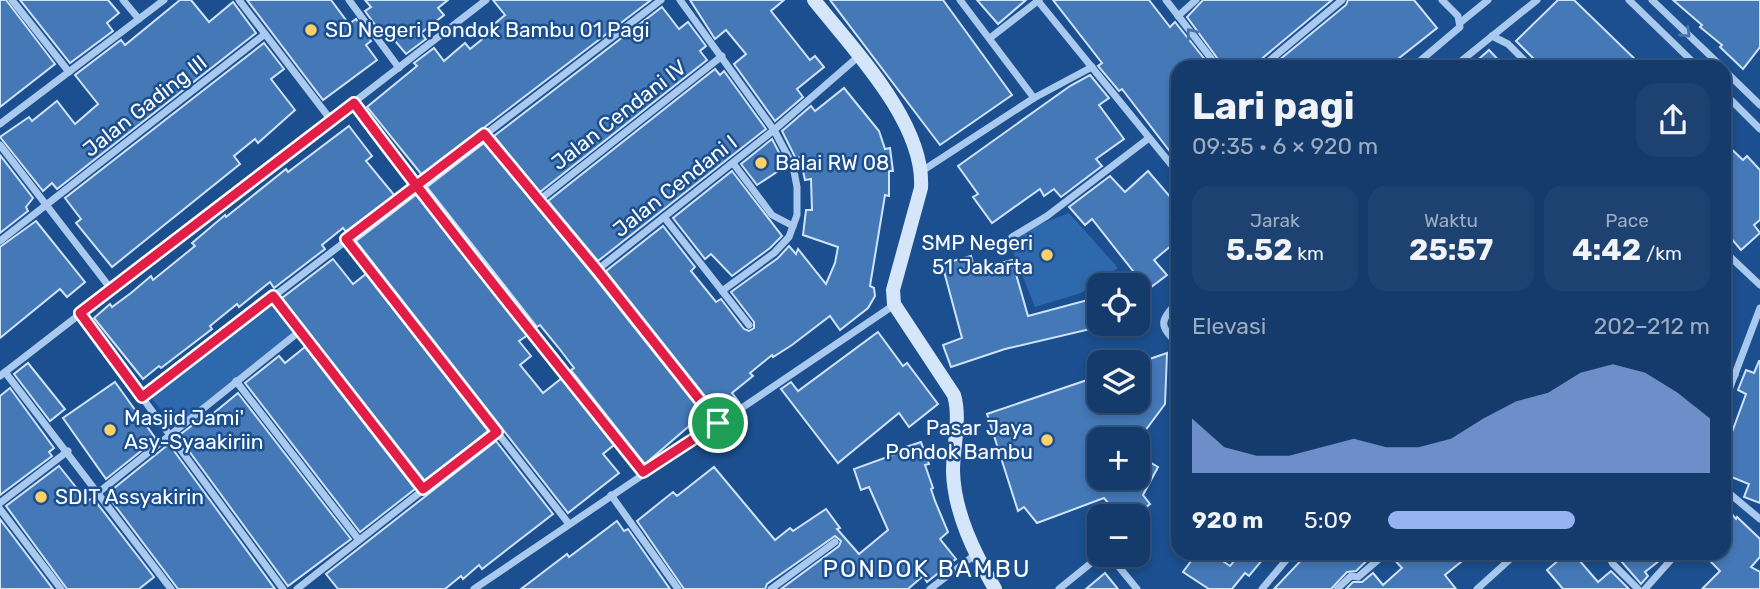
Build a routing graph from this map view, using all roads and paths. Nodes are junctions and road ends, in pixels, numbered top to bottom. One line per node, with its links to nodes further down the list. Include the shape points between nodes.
1 (12, 0): 37 (street)
2 (123, 0): 21 (street)
3 (164, 0): 21 (street)
4 (239, 0): 23 (street)
5 (349, 0): 36 (street)
6 (486, 0): 36 (street)
7 (661, 0): 48 (street)
8 (680, 0): 26 (street)
9 (814, 0): 27 (street)
10 (960, 0): 25 (street)
11 (1166, 0): 20 (street)
12 (1196, 0): 20 (street)
13 (1342, 0): 29 (street)
14 (1442, 0): 22 (street)
15 (1488, 0): 22 (street)
16 (1537, 0): 24 (street)
17 (1629, 0): 33 (street)
18 (1652, 0): 34 (street, one-way to 34)
19 (1039, 1): 25 (street); 35 (street)
20 (1178, 16): 28 (street, one-way to 20)
21 (139, 19): 37 (street)
22 (1461, 22): 30 (street, via 1455,33)
23 (265, 34): 44 (street); 56 (street, Jalan Gading III)
24 (1492, 36): 31 (street); 32 (street)
25 (990, 38): 40 (street)
26 (722, 56): 47 (street); 55 (street, Jalan Cendani IV)
27 (859, 56): 47 (street, Jalan Cendani I); 53 (street, via 901,118)
28 (1212, 60)
29 (1270, 60)
30 (1421, 60)
31 (1462, 60)
32 (1524, 60)
33 (1690, 60)
34 (1714, 60)
35 (1092, 67): 40 (street); 49 (street)
36 (399, 68): 42 (street)
37 (69, 72): 45 (street)
38 (1731, 77): 39 (street)
39 (1744, 89): 41 (street); 43 (street)
40 (1034, 98): 53 (street)
41 (1732, 101): 46 (street)
42 (354, 103): 44 (street); 54 (street)
43 (1760, 105)
44 (331, 120): 65 (street)
45 (0, 124)
46 (1760, 129)
47 (775, 130): 51 (street, Jalan Cendani I); 58 (street, via 793,166 797,187)
48 (484, 134): 54 (street); 55 (street)
49 (1149, 138): 52 (street); 59 (street)
50 (0, 145): 56 (street)
51 (733, 163): 57 (street, Jalan Cendani I); 58 (street, via 772,215)
52 (1171, 165)
53 (922, 171): 68 (street, via 893,290)
54 (417, 184): 60 (street); 85 (street)
55 (538, 201): 63 (street)
56 (46, 205): 61 (street, Jalan Gading III); 65 (street)
57 (664, 217): 63 (street, Jalan Cendani I); 66 (street)
58 (793, 226): 66 (street, via 774,253)
59 (1012, 237)
60 (346, 239): 67 (street); 82 (street)
61 (0, 241)
62 (1731, 258): 64 (street)
63 (597, 270): 81 (street)
64 (1760, 285)
65 (111, 289): 71 (street)
66 (722, 291): 72 (street)
67 (273, 296): 73 (street); 80 (street)
68 (894, 304): 81 (street); 95 (street, via 958,407 954,490)
69 (1760, 308): 77 (street)
70 (1171, 310): 74 (street, via 1163,328)
71 (80, 313): 76 (street); 80 (street)
72 (749, 325)
73 (300, 331): 78 (street); 86 (street)
74 (1171, 337)
75 (1731, 371): 77 (street)
76 (3, 374): 84 (street)
77 (1735, 375): 79 (street)
78 (236, 382): 83 (street); 93 (street)
79 (1731, 385)
80 (142, 397): 83 (street)
81 (718, 423): 85 (street)
82 (497, 432): 86 (street); 92 (street)
83 (169, 435): 87 (street); 105 (street)
84 (68, 451): 87 (street); 90 (street)
85 (643, 472): 88 (street)
86 (423, 489): 93 (street)
87 (99, 492): 104 (street)
88 (611, 495): 92 (street); 108 (street)
89 (1731, 495): 91 (street)
90 (0, 506): 103 (street)
91 (1760, 519)
92 (569, 524): 107 (street)
93 (359, 540): 106 (street)
94 (835, 542): 109 (street)
95 (977, 554): 110 (street); 111 (street)
96 (1286, 560): 114 (street)
97 (1378, 560): 115 (street)
98 (1509, 560): 116 (street)
99 (1612, 560): 117 (street)
100 (1671, 560): 118 (street)
101 (1087, 567): 112 (street)
102 (1119, 567): 113 (street)
103 (61, 589)
104 (171, 589)
105 (283, 589)
106 (297, 589)
107 (474, 589)
108 (678, 589)
109 (771, 589)
110 (930, 589)
111 (995, 589)
112 (1059, 589)
113 (1137, 589)
114 (1262, 589)
115 (1337, 589)
116 (1476, 589)
117 (1638, 589)
118 (1645, 589)

